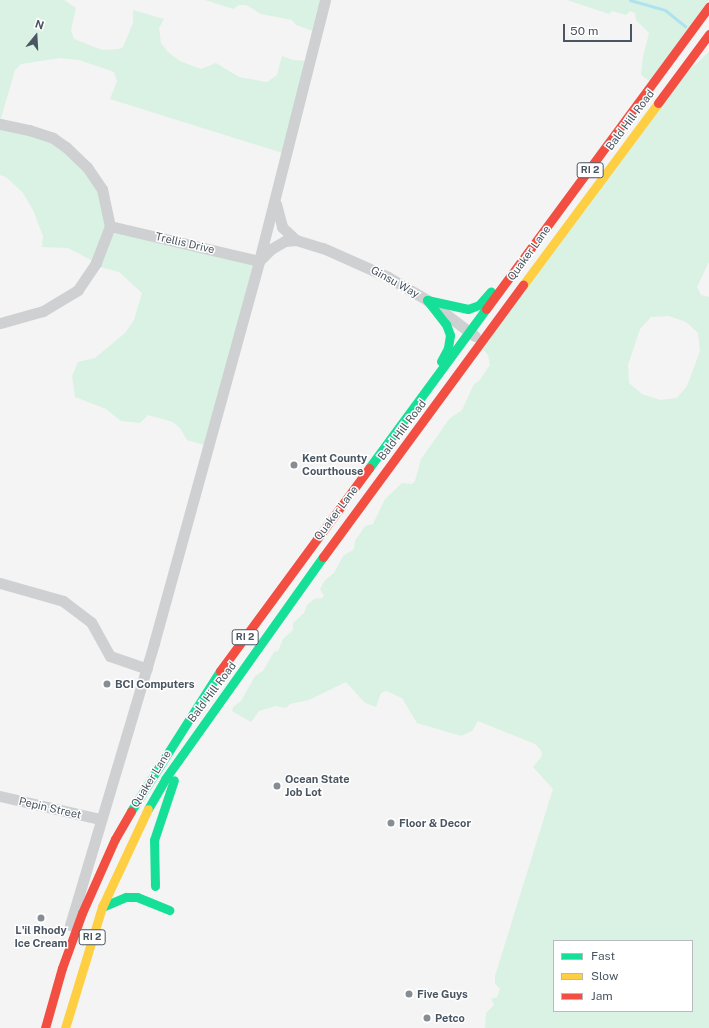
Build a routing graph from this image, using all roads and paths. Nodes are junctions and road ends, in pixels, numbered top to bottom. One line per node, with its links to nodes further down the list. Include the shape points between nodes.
1 (324, 0): 7 (street, Quaker Lane)
2 (709, 6): 9 (main road, Quaker Lane / RI 2)
3 (709, 34): 5 (main road, Bald Hill Road / RI 2)
4 (707, 53): 5 (main road)
5 (661, 99): 15 (main road, Bald Hill Road / RI 2)
6 (0, 124): 8 (street, via 53,138 71,151 87,167 102,189)
7 (276, 191): 10 (street, Ginsu Way, via 279,220 282,227); 11 (street, Quaker Lane)
8 (110, 226): 11 (street, Trellis Drive); 13 (street, via 96,263 78,290 43,311)
9 (548, 226): 12 (main road, via 478,305 468,309 456,309); 14 (main road, Quaker Lane / RI 2)
10 (296, 240): 11 (street, via 278,243); 12 (street, Ginsu Way, via 353,259)
11 (259, 261): 18 (street, Quaker Lane)
12 (427, 300): 14 (street, Ginsu Way); 16 (main road, via 446,324 450,335 448,348)
13 (0, 323)
14 (470, 333): 15 (street, Ginsu Way); 16 (main road, Quaker Lane / RI 2)
15 (483, 343): 19 (main road, Bald Hill Road / RI 2, via 372,489)
16 (420, 401): 25 (main road, Quaker Lane / RI 2, via 219,672 146,783 115,839 82,913)
17 (0, 583): 18 (street, via 63,601 90,622 110,656)
18 (147, 668): 21 (street, Quaker Lane)
19 (188, 744): 22 (main road, via 154,840); 23 (main road, Bald Hill Road / RI 2, via 164,779 128,848)
20 (0, 796): 21 (street, Pepin Street)
21 (100, 820): 25 (street, Quaker Lane, via 70,926)
22 (155, 886)
23 (102, 907): 24 (main road, via 126,897 137,897); 27 (main road, RI 2)
24 (170, 910)
25 (62, 968): 26 (main road, Quaker Lane / RI 2)
26 (48, 1014): 27 (main road); 28 (main road, Quaker Lane / RI 2)
27 (66, 1024)
28 (45, 1028)

